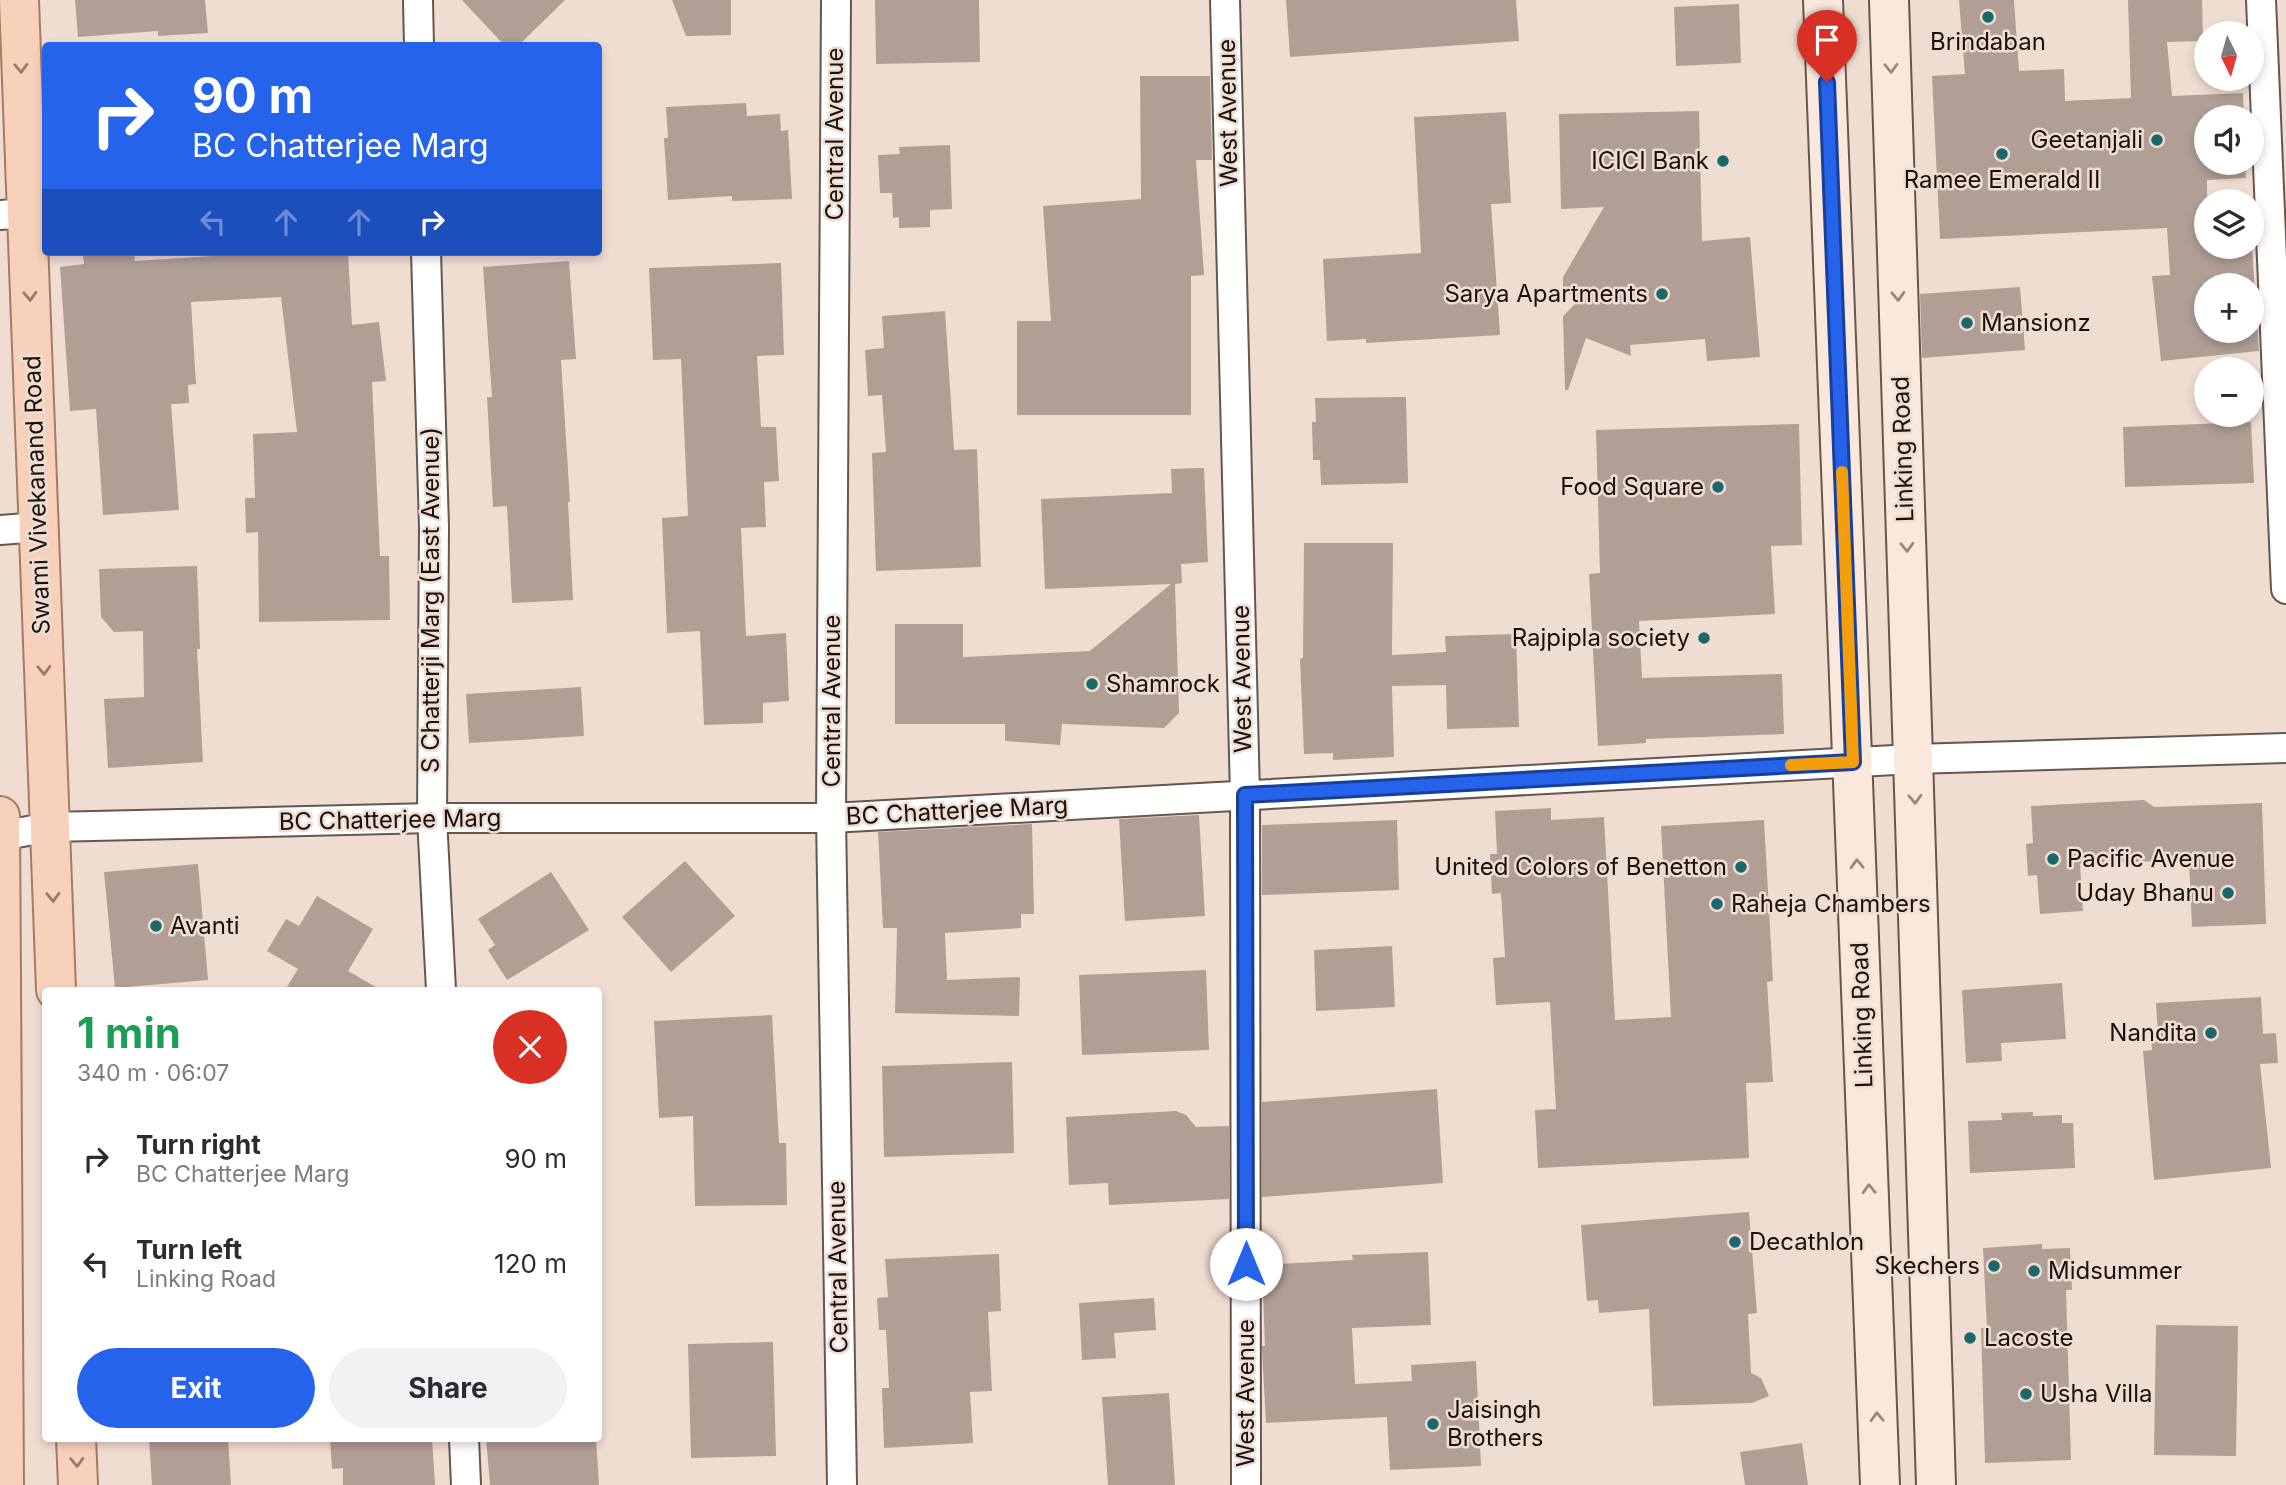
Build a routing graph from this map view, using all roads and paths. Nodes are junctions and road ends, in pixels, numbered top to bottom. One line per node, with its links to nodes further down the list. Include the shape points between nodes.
1 (19, 0): 9 (main road, Swami Vivekanand Road, one-way to 9)
2 (418, 0): 8 (street)
3 (836, 0): 20 (street, Central Avenue)
4 (1225, 0): 17 (street, West Avenue)
5 (1824, 0): 16 (main road, Linking Road)
6 (1889, 0): 15 (main road, Linking Road, one-way to 15)
7 (2261, 0): 13 (street)
8 (419, 42)
9 (13, 214): 11 (main road, Swami Vivekanand Road, one-way to 11)
10 (426, 256): 19 (street, S Chatterji Marg (East Avenue), via 434,528)
11 (39, 527): 12 (street); 21 (main road, Swami Vivekanand Road, one-way to 21)
12 (0, 530)
13 (2286, 589)
14 (2286, 748): 15 (street, BC Chatterjee Marg)
15 (1913, 759): 16 (street, BC Chatterjee Marg); 33 (main road, Linking Road, one-way to 33)
16 (1853, 762): 17 (street, BC Chatterjee Marg); 32 (main road, Linking Road, one-way to 16)
17 (1245, 795): 20 (street, BC Chatterjee Marg); 31 (street, West Avenue)
18 (0, 816): 22 (main road)
19 (432, 818): 20 (street, BC Chatterjee Marg); 21 (street, BC Chatterjee Marg); 24 (street, S Chatterji Marg (East Avenue))
20 (831, 818): 30 (street, Central Avenue)
21 (50, 827): 22 (street, BC Chatterjee Marg); 23 (main road, Swami Vivekanand Road, one-way to 23)
22 (0, 836): 27 (main road)
23 (57, 987)
24 (441, 987)
25 (76, 1442): 28 (main road, one-way to 28)
26 (464, 1442): 29 (street)
27 (5, 1485)
28 (78, 1485)
29 (466, 1485)
30 (842, 1485)
31 (1246, 1485)
32 (1880, 1485)
33 (1936, 1485)

